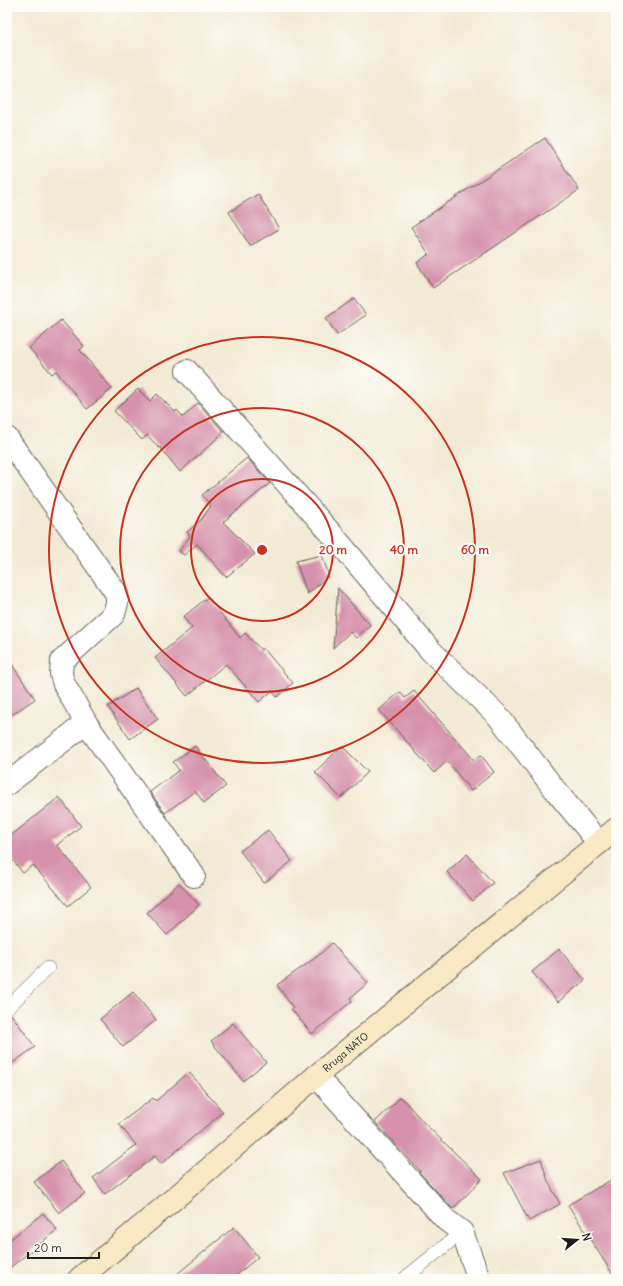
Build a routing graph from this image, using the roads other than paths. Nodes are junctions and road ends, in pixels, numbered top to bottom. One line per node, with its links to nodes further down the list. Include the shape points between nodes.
1 (187, 371): 6 (street, via 337,540 430,650 498,716)
2 (7, 438): 3 (street, via 117,594 114,614 62,661 61,674 64,684)
3 (86, 723): 4 (street); 7 (street)
4 (7, 784)
5 (616, 830): 6 (main road, Rruga NATO)
6 (599, 843): 10 (main road, Rruga NATO)
7 (194, 876)
8 (48, 968): 9 (lane)
9 (7, 1008)
10 (316, 1076): 11 (street, via 446,1220); 12 (main road, Rruga NATO)
11 (462, 1232): 13 (lane); 14 (street)
12 (79, 1279)
13 (404, 1279)
14 (478, 1279)

